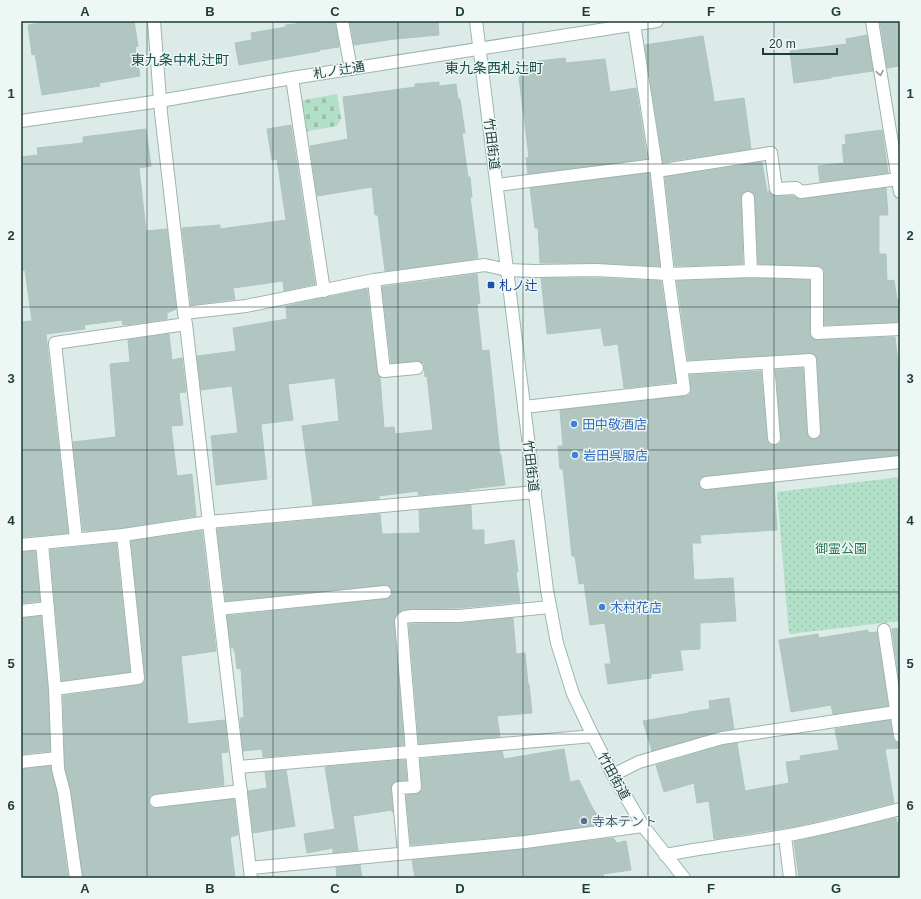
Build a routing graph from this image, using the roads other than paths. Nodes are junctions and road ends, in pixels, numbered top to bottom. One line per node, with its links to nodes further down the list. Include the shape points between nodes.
1 (154, 21): 10 (street)
2 (342, 21): 8 (street)
3 (476, 21): 7 (street, 竹田街道)
4 (657, 21): 6 (street, 札ノ辻通)
5 (872, 21): 13 (street, one-way to 13)
6 (634, 24): 7 (street, 札ノ辻通); 12 (street)
7 (480, 49): 8 (street, 札ノ辻通); 14 (street, 竹田街道)
8 (351, 68): 9 (street, 札ノ辻通)
9 (292, 78): 10 (street, 札ノ辻通); 21 (street)
10 (160, 101): 11 (street, 札ノ辻通); 22 (street)
11 (21, 121)
12 (656, 168): 13 (street, via 771,153 776,189 796,188 801,192); 14 (street); 19 (street)
13 (899, 176): 15 (street)
14 (497, 185): 17 (street, 竹田街道)
15 (900, 192)
16 (748, 198): 18 (street)
17 (507, 270): 19 (street, via 596,270); 20 (street, via 485,265); 27 (street, 竹田街道)
18 (751, 271): 19 (street); 23 (street, via 817,273 817,334)
19 (668, 274): 26 (street)
20 (374, 280): 21 (street); 25 (street, via 384,371)
21 (324, 291): 22 (street)
22 (185, 319): 33 (street); 35 (street, via 55,342)
23 (900, 329)
24 (768, 363): 26 (street); 28 (street, via 810,360); 29 (street)
25 (417, 368)
26 (681, 368): 27 (street, via 684,389)
27 (524, 408): 32 (street, 竹田街道)
28 (814, 432)
29 (774, 438)
30 (900, 462): 31 (street)
31 (706, 483)
32 (535, 492): 33 (street); 39 (street, 竹田街道)
33 (209, 522): 34 (street); 41 (street)
34 (123, 534): 35 (street); 44 (street, via 138,678)
35 (76, 540): 36 (street)
36 (42, 543): 37 (street); 40 (street)
37 (21, 545)
38 (385, 592): 41 (street)
39 (550, 607): 46 (street, 竹田街道, via 565,671); 48 (street, via 459,616 412,616 402,619)
40 (48, 608): 42 (street); 44 (street)
41 (218, 608): 51 (street)
42 (21, 611)
43 (884, 630): 45 (street)
44 (55, 689): 49 (street)
45 (896, 712): 47 (street); 52 (street, via 722,738 639,762)
46 (593, 736): 48 (street); 52 (street, 竹田街道)
47 (900, 736)
48 (412, 752): 51 (street); 58 (street, via 415,786 398,788)
49 (57, 758): 50 (street); 61 (street)
50 (21, 762)
51 (238, 767): 53 (street)
52 (612, 775): 56 (street, 竹田街道)
53 (241, 791): 54 (street); 60 (street)
54 (156, 801)
55 (900, 809): 57 (street)
56 (643, 826): 58 (street, via 525,842); 59 (street, 竹田街道)
57 (785, 836): 59 (street); 63 (street)
58 (404, 854): 60 (street)
59 (665, 855): 62 (street, 竹田街道)
60 (251, 873)
61 (76, 878)
62 (684, 878)
63 (790, 878)

